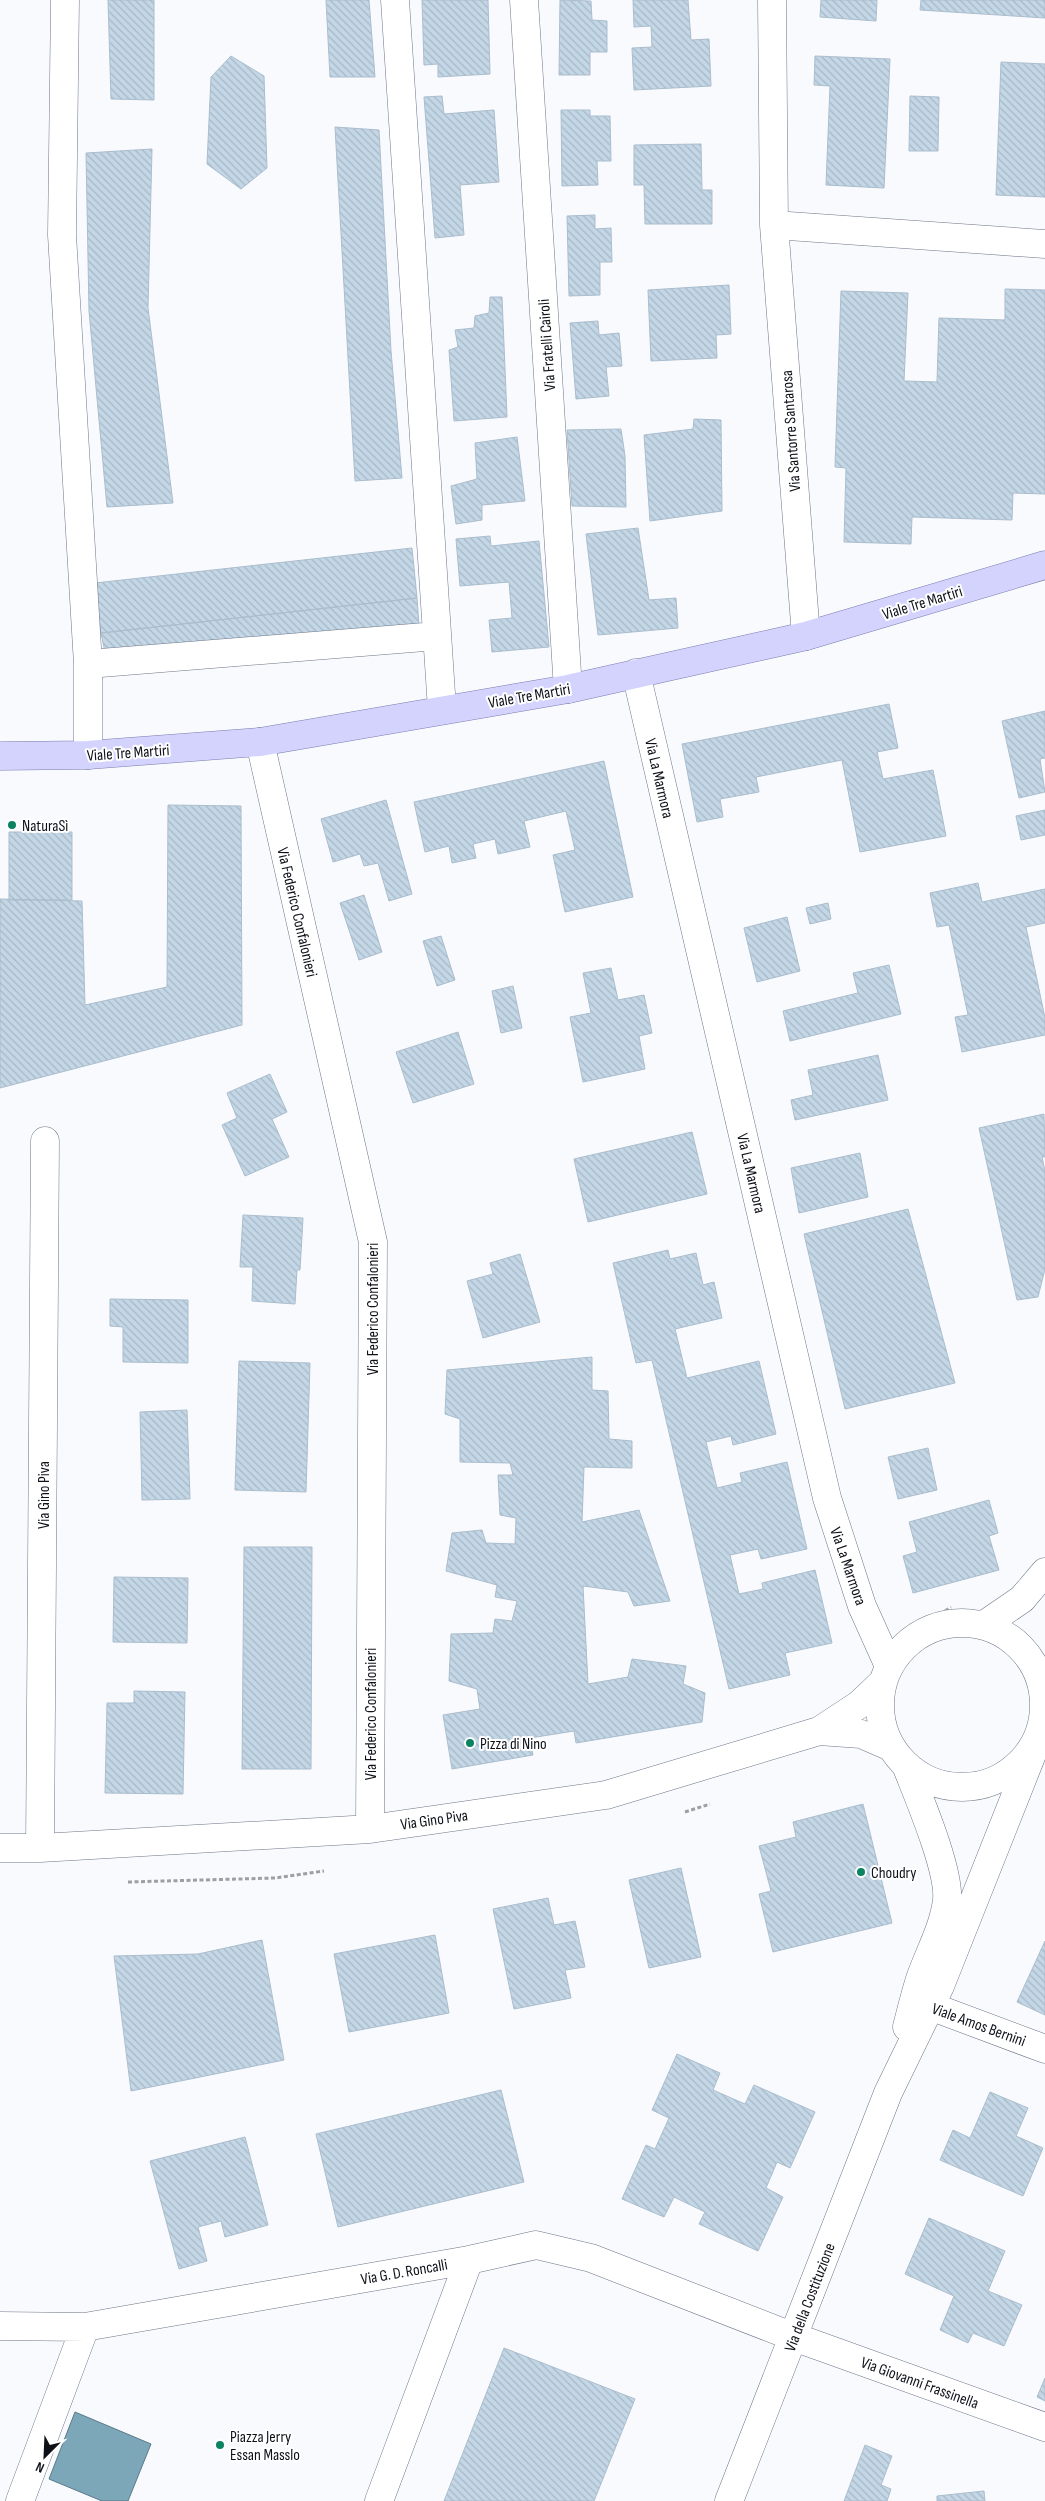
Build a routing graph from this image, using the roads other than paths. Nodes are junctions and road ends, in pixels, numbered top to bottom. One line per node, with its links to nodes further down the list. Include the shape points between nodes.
1 (65, 0): 10 (street, via 62,235)
2 (395, 0): 8 (street)
3 (524, 0): 12 (street, Via Fratelli Cairoli)
4 (772, 0): 5 (street, Via Santorre Santarosa)
5 (774, 225): 6 (street); 9 (street, Via Santorre Santarosa)
6 (1045, 244)
7 (1045, 565): 9 (main road, Viale Tre Martiri)
8 (437, 636): 10 (street); 13 (street)
9 (806, 636): 11 (main road, Viale Tre Martiri)
10 (88, 664): 15 (street)
11 (636, 673): 12 (main road, Viale Tre Martiri); 20 (street, Via La Marmora, via 827,1498)
12 (568, 689): 13 (main road, Viale Tre Martiri)
13 (442, 709): 14 (main road, Viale Tre Martiri)
14 (260, 742): 15 (main road, Viale Tre Martiri); 25 (street, Via Federico Confalonieri, via 373,1242)
15 (88, 755): 16 (main road, Viale Tre Martiri)
16 (0, 756)
17 (45, 1140): 27 (street, Via Gino Piva)
18 (1045, 1572): 19 (street, via 1022,1599)
19 (984, 1625): 20 (street, via 956,1622 929,1629 906,1644); 21 (street, via 1005,1634 1022,1648 1036,1667)
20 (884, 1667): 22 (street, via 860,1704); 24 (street, via 879,1705 883,1727)
21 (1044, 1686): 23 (street, via 1045,1712)
22 (819, 1731): 24 (street, via 861,1734); 25 (street, Via Gino Piva, via 606,1795)
23 (1040, 1734): 24 (street, via 1026,1757 1006,1775 981,1785 954,1787 929,1780); 28 (street)
24 (899, 1756): 28 (street, via 926,1817 947,1884 944,1916)
25 (370, 1829): 27 (street, Via Gino Piva)
26 (0, 1848): 27 (street, Via Gino Piva)
27 (40, 1848)
28 (922, 2003): 29 (street, Viale Amos Bernini); 33 (street, Via della Costituzione)
29 (1045, 2049)
30 (469, 2260): 32 (street, Via G. D. Roncalli); 33 (street, Via G. D. Roncalli, via 536,2245 591,2258); 36 (street)
31 (0, 2326): 32 (street, Via G. D. Roncalli)
32 (85, 2327): 35 (street)
33 (794, 2337): 34 (street, Via Giovanni Frassinella); 37 (street, Via della Costituzione)
34 (1045, 2428)
35 (20, 2501)
36 (380, 2501)
37 (729, 2501)

